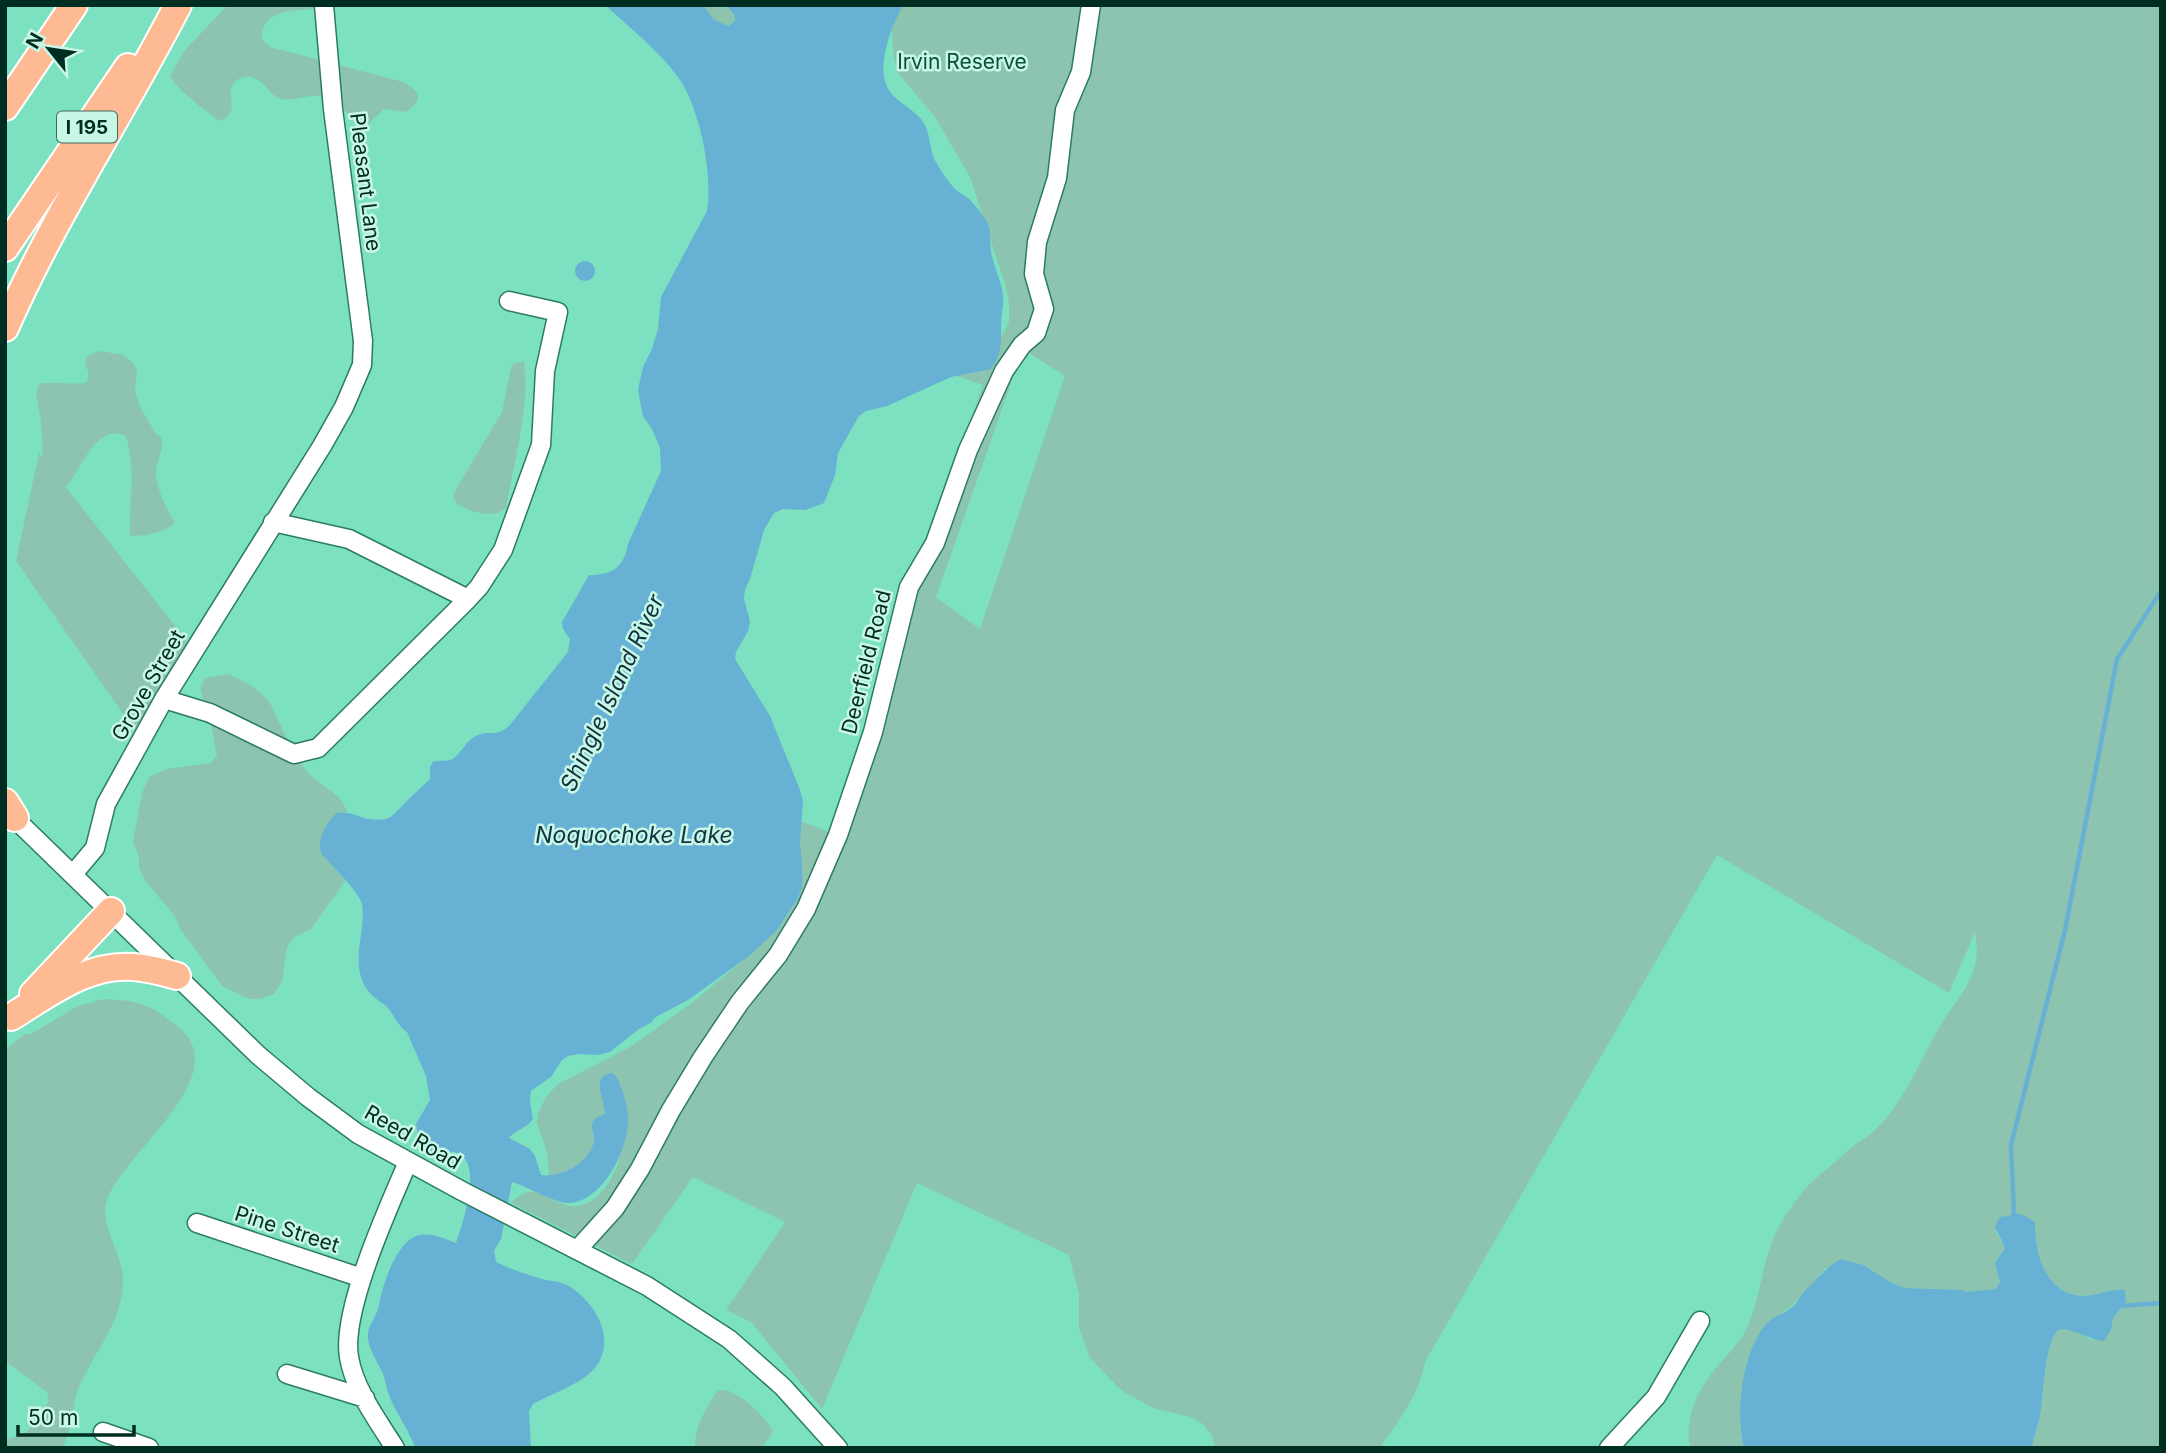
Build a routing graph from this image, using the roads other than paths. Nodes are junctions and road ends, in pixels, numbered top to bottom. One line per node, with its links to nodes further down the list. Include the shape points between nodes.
1 (74, 5): 6 (highway); 7 (highway)
2 (169, 5): 8 (highway, I 195)
3 (178, 5): 10 (highway, via 47,241)
4 (324, 5): 11 (street, Pleasant Lane, via 363,341)
5 (1091, 5): 22 (street, Deerfield Road, via 1081,72 1065,110 1057,178 1037,242 1034,274 1044,309 1036,333 1004,371 968,450 935,542 909,587 873,732 838,835 806,909 778,955 703,1057 615,1208)
6 (5, 77)
7 (5, 107)
8 (5, 248)
9 (509, 301): 13 (street, via 558,312 545,371 541,444 503,550)
10 (5, 328)
11 (362, 365): 12 (street, Grove Street, via 344,407)
12 (273, 522): 13 (street, via 349,540); 14 (street, Grove Street)
13 (468, 599): 14 (street, via 318,748 294,754 210,713)
14 (164, 699): 16 (street, Grove Street, via 106,804 95,848)
15 (9, 810): 16 (street, Reed Road)
16 (74, 873): 17 (street, Reed Road)
17 (111, 911): 18 (street, Reed Road); 19 (highway)
18 (177, 976): 19 (highway, via 137,967 104,968 78,978); 20 (street, Reed Road, via 308,1097 358,1134)
19 (8, 1020)
20 (408, 1162): 22 (street, Reed Road); 23 (street)
21 (197, 1223): 23 (street, Pine Street)
22 (577, 1250): 30 (street, Reed Road, via 647,1286 729,1339 783,1387)
23 (362, 1278): 26 (street, via 347,1340 349,1359)
24 (1700, 1321): 31 (street, via 1656,1397)
25 (287, 1374): 26 (street)
26 (365, 1398): 29 (street)
27 (103, 1432): 28 (street)
28 (149, 1448)
29 (395, 1448)
30 (838, 1448)
31 (1609, 1448)

